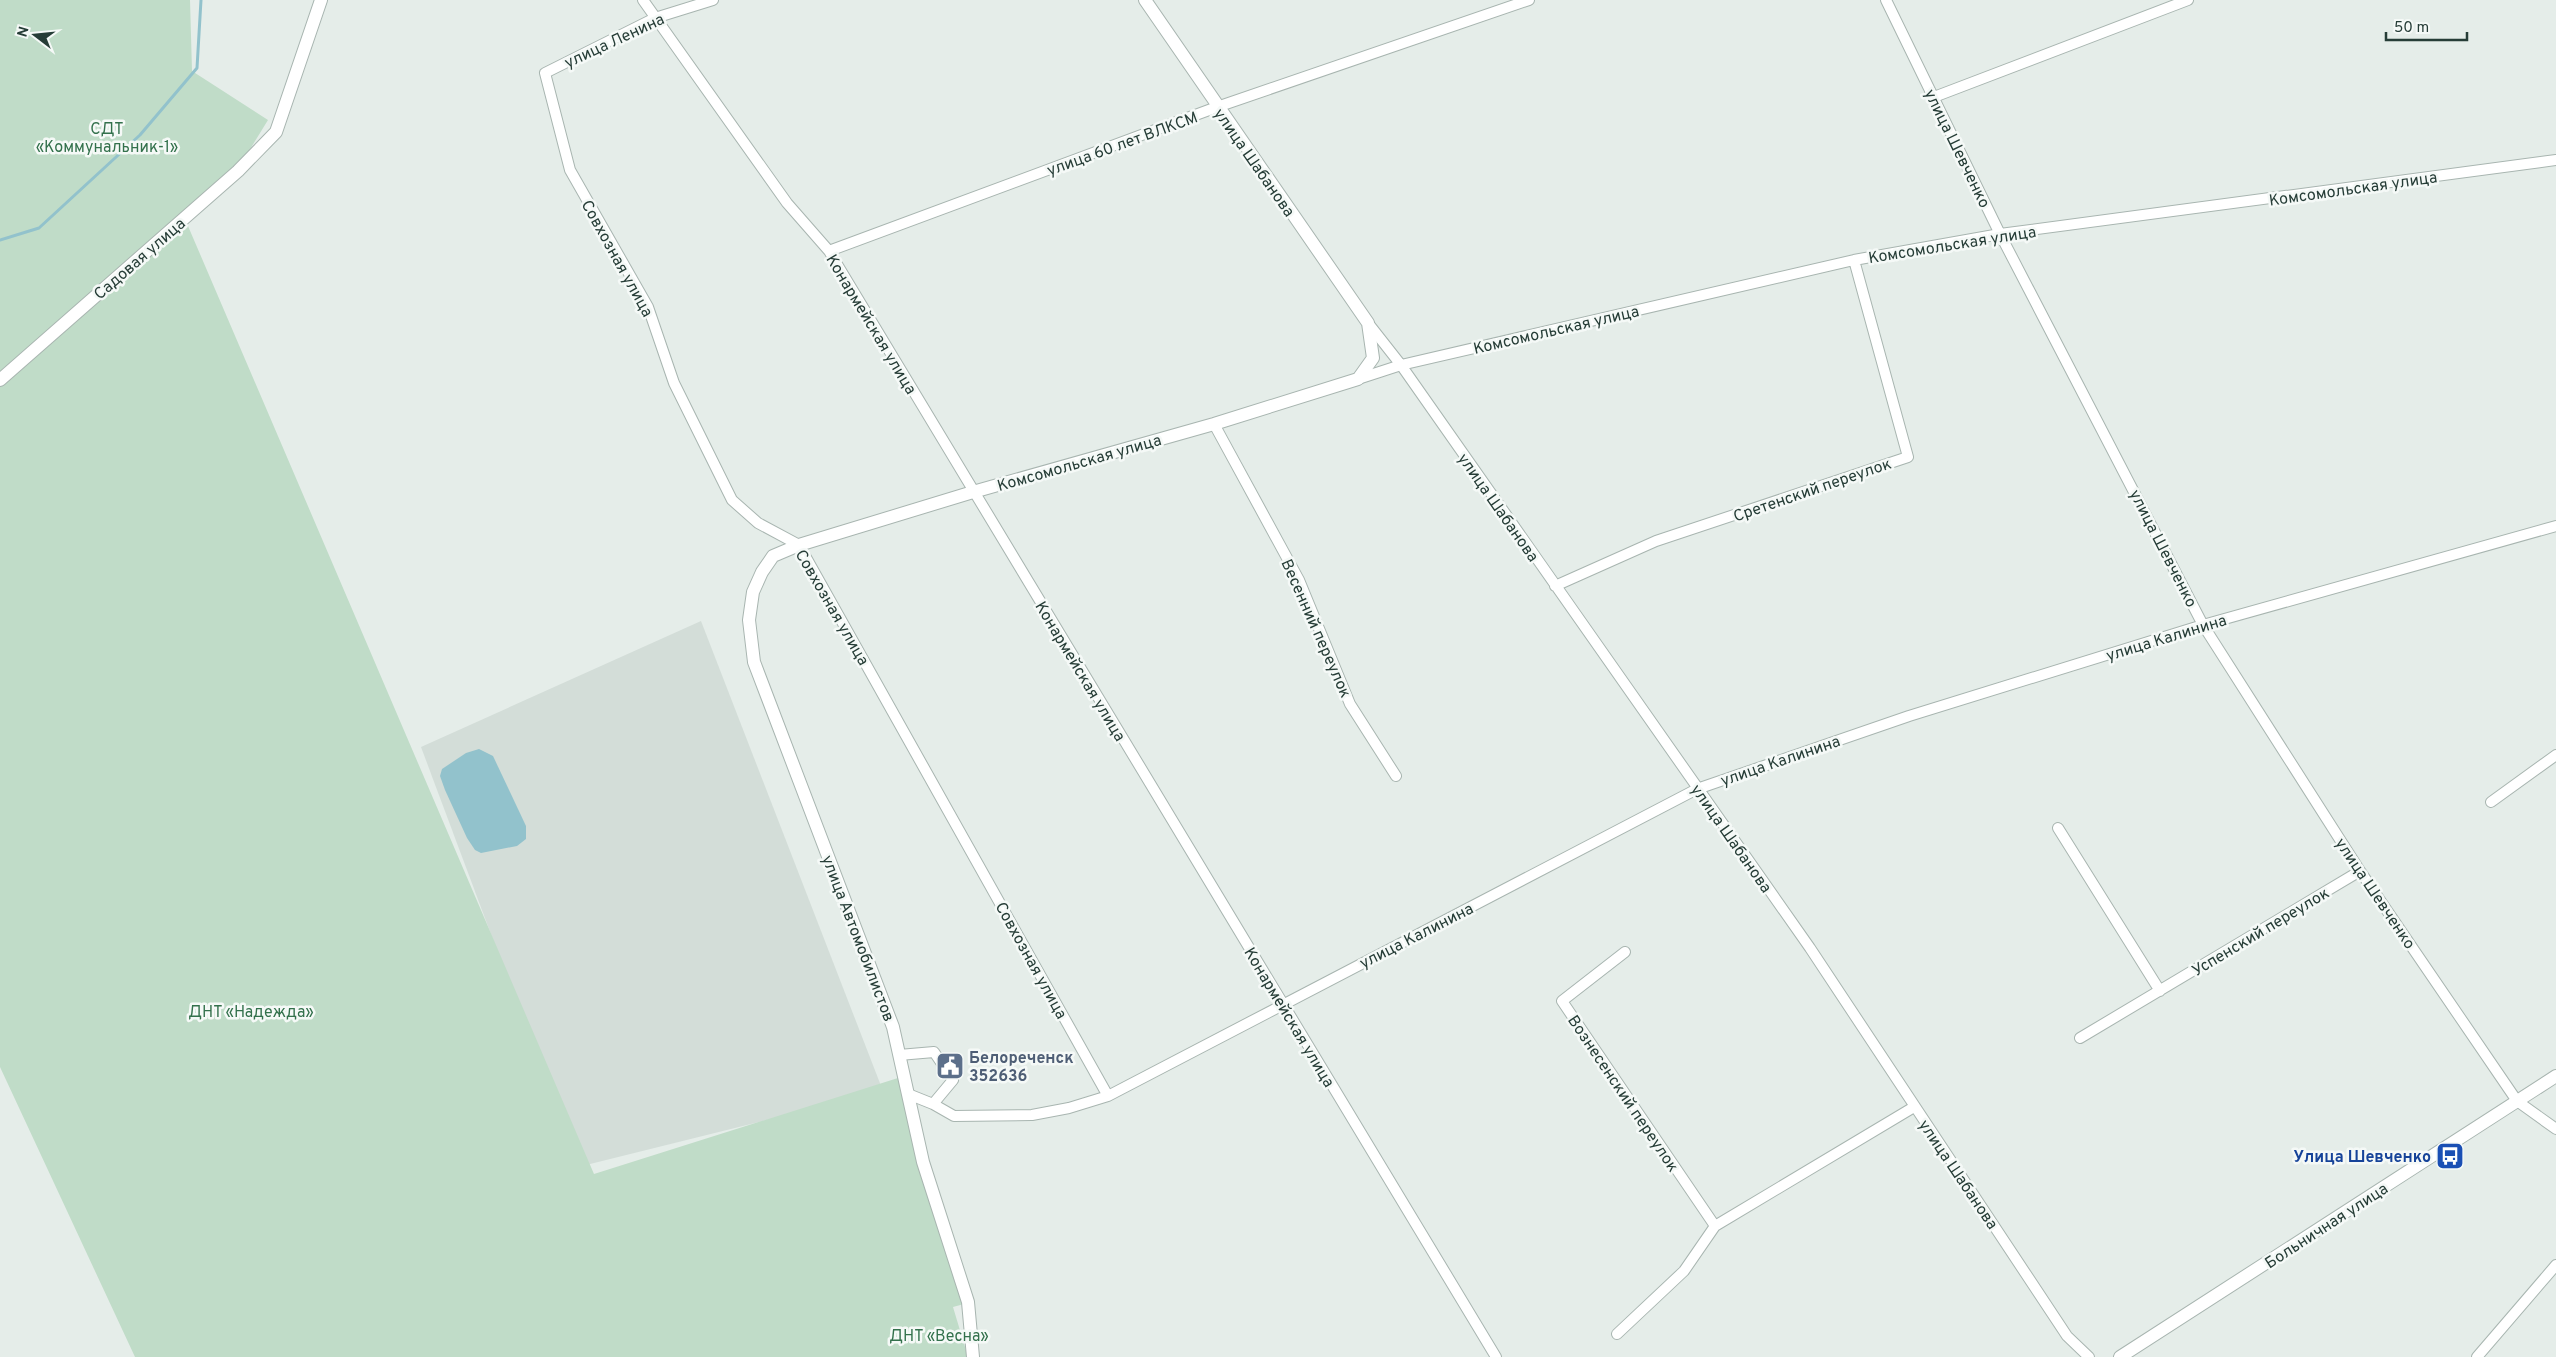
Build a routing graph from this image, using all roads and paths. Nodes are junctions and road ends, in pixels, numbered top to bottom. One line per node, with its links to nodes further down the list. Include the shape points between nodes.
1 (321, 0): 19 (street, Садовая улица, via 276,132 238,171)
2 (643, 0): 8 (street, Конармейская улица)
3 (713, 0): 8 (street, улица Ленина)
4 (1145, 0): 11 (street, улица Шабанова)
5 (1529, 0): 11 (street, улица 60 лет ВЛКСМ)
6 (1886, 0): 10 (street, улица Шевченко)
7 (2188, 0): 10 (street)
8 (655, 18): 9 (street, улица Ленина); 14 (street, Конармейская улица, via 787,203)
9 (545, 73): 23 (street, Совхозная улица, via 570,170 648,307 674,383 732,500 758,523)
10 (1934, 97): 13 (street, улица Шевченко)
11 (1217, 107): 14 (street, улица 60 лет ВЛКСМ); 16 (street, улица Шабанова)
12 (2556, 160): 13 (street, Комсомольская улица)
13 (2000, 234): 15 (street, Комсомольская улица); 25 (street, улица Шевченко)
14 (829, 251): 21 (street, Конармейская улица)
15 (1854, 260): 17 (street, Комсомольская улица); 24 (street, Сретенский переулок, via 1908,457 1656,541)
16 (1368, 323): 17 (street, улица Шабанова); 18 (street, улица Шабанова, via 1373,358)
17 (1401, 365): 18 (street, Комсомольская улица); 24 (street, улица Шабанова)
18 (1358, 379): 20 (street, Комсомольская улица)
19 (0, 380)
20 (1214, 424): 21 (street, Комсомольская улица); 27 (street, Весенний переулок, via 1299,580 1350,704)
21 (973, 492): 23 (street, Комсомольская улица); 34 (street, Конармейская улица)
22 (2556, 526): 25 (street, улица Калинина)
23 (799, 545): 36 (street, улица Автомобилистов, via 773,556 753,592 749,620 754,662 892,1027); 39 (street, Совхозная улица)
24 (1554, 586): 28 (street, улица Шабанова)
25 (2204, 625): 28 (street, улица Калинина, via 1909,716); 31 (street, улица Шевченко)
26 (2556, 754): 29 (street)
27 (1396, 776)
28 (1697, 789): 34 (street, улица Калинина); 42 (street, улица Шабанова, via 1810,948)
29 (2491, 802)
30 (2058, 828): 33 (street)
31 (2360, 871): 33 (street, Успенский переулок); 40 (street, улица Шевченко)
32 (1626, 952): 44 (street, Вознесенский переулок, via 1562,1001)
33 (2160, 991): 35 (street, Успенский переулок)
34 (1282, 1004): 39 (street, улица Калинина); 48 (street, Конармейская улица)
35 (2080, 1038)
36 (899, 1055): 38 (street, улица Автомобилистов); 41 (street, via 934,1052 953,1080)
37 (2556, 1076): 40 (street, Больничная улица)
38 (908, 1094): 41 (street, улица Калинина); 47 (street, улица Автомобилистов, via 923,1162 968,1302)
39 (1108, 1096): 41 (street, улица Калинина, via 1032,1115 954,1116)
40 (2517, 1101): 43 (street, улица Шевченко); 50 (street, Больничная улица)
41 (934, 1104)
42 (1914, 1107): 44 (street); 49 (street, улица Шабанова, via 2067,1336)
43 (2556, 1129)
44 (1715, 1226): 46 (street, via 1684,1271)
45 (2556, 1265): 51 (street)
46 (1617, 1334)
47 (973, 1357)
48 (1496, 1357)
49 (2089, 1357)
50 (2120, 1357)
51 (2477, 1357)

